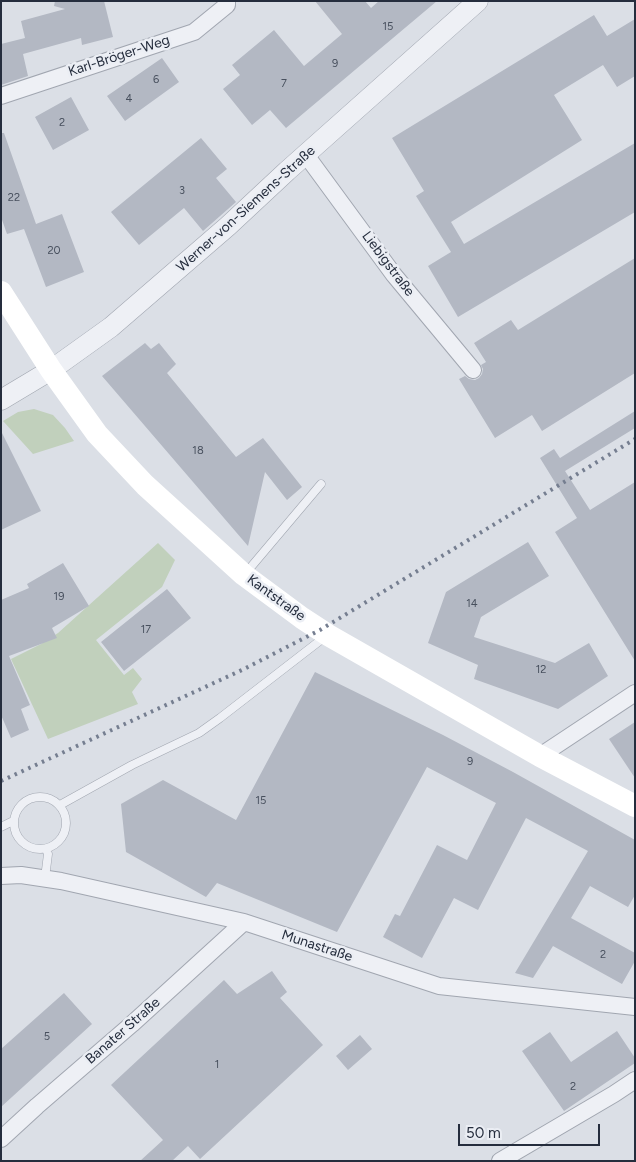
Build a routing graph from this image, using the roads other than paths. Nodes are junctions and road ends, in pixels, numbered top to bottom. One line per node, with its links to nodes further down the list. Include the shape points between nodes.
1 (227, 1): 3 (street, Karl-Bröger-Weg, via 227,5 194,32)
2 (478, 1): 4 (street, Werner-von-Siemens-Straße)
3 (1, 96)
4 (306, 155): 6 (street, Werner-von-Siemens-Straße, via 111,327); 7 (street, Liebigstraße, via 394,275)
5 (1, 292): 6 (main road, Kantstraße)
6 (51, 370): 8 (street, Werner-von-Siemens-Straße); 10 (main road, Kantstraße, via 97,434 145,485)
7 (473, 370)
8 (1, 400)
9 (321, 484): 10 (lane)
10 (244, 575): 11 (main road, Kantstraße)
11 (328, 635): 13 (main road, Kantstraße); 14 (lane, via 199,733)
12 (635, 694): 13 (street)
13 (540, 756): 15 (main road, Kantstraße)
14 (60, 805): 16 (lane, via 44,797 27,800 15,812); 18 (lane, via 66,822 65,831 61,839)
15 (635, 806)
16 (13, 821): 17 (lane); 18 (lane, via 22,843 30,848)
17 (1, 827)
18 (46, 849): 20 (lane)
19 (1, 876): 20 (street, Munastraße)
20 (45, 878): 21 (street, Munastraße)
21 (244, 922): 22 (street, Munastraße, via 439,986); 24 (street, Banater Straße)
22 (635, 1007)
23 (635, 1080): 25 (street)
24 (1, 1139)
25 (500, 1161)

